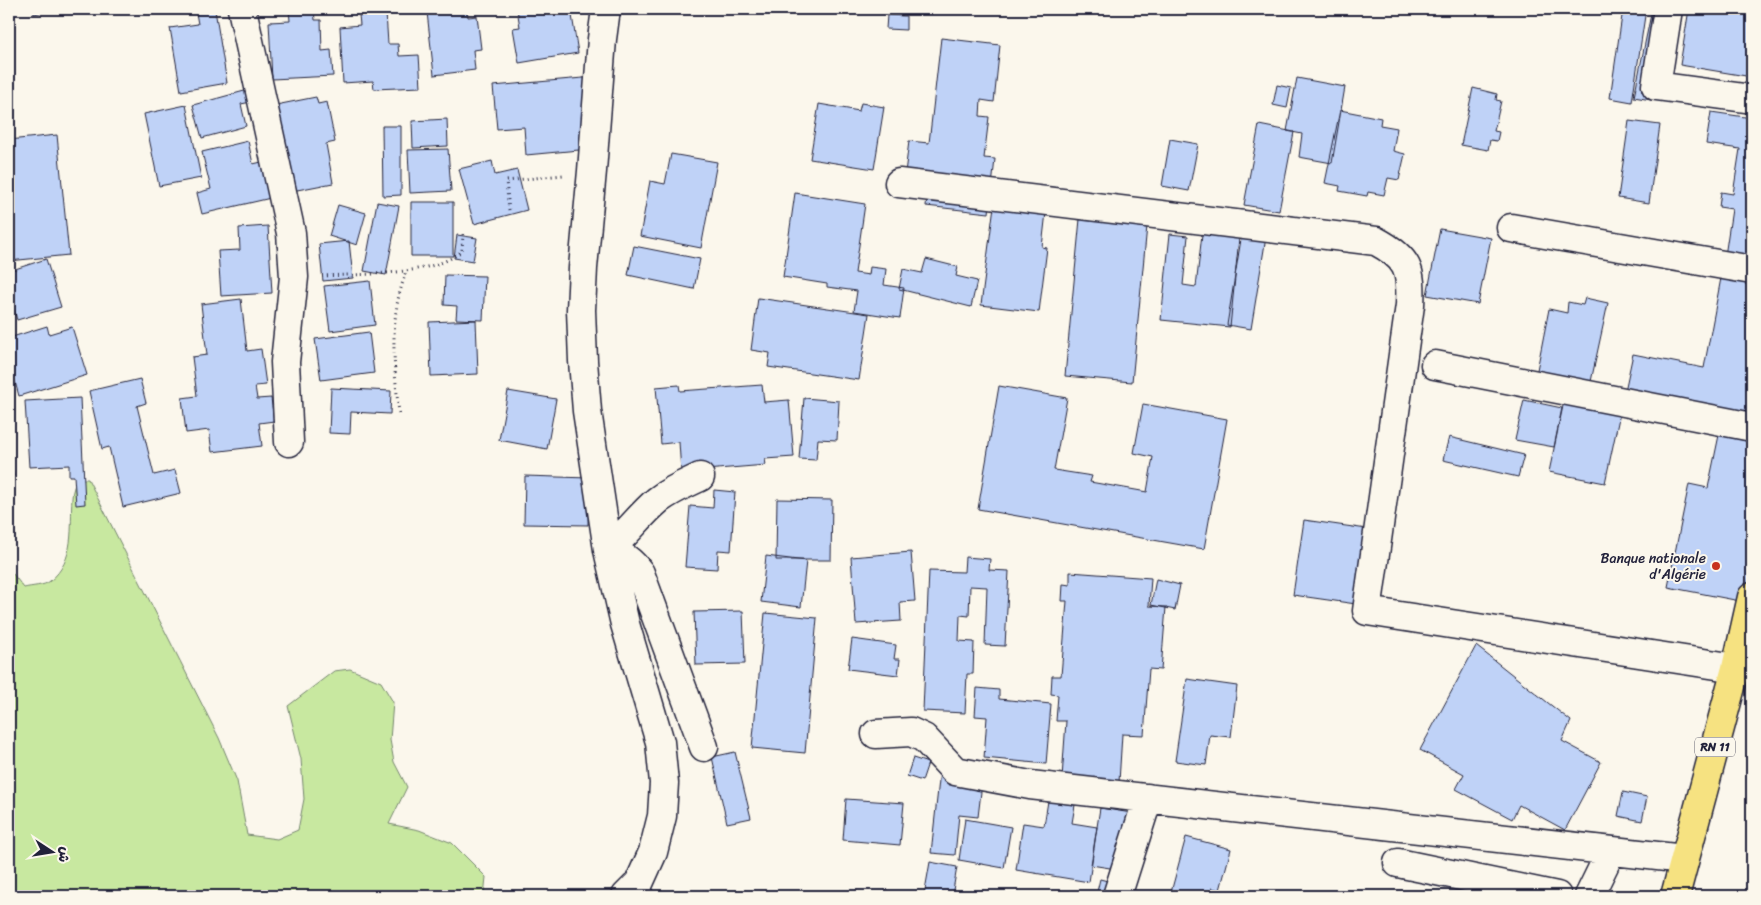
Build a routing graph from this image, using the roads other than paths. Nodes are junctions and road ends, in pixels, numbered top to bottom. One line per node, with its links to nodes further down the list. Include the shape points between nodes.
1 (242, 9): 10 (street, via 291,233 294,277 285,362)
2 (606, 9): 12 (street, via 582,293 582,352 587,412)
3 (1668, 9): 4 (street, via 1656,86)
4 (1752, 99)
5 (899, 183): 14 (street, via 1376,241 1393,250 1404,262 1411,283 1410,306 1367,611)
6 (1511, 228): 7 (street)
7 (1752, 270)
8 (1435, 365): 9 (street)
9 (1752, 427)
10 (289, 442)
11 (700, 477): 12 (street, via 658,501)
12 (608, 550): 16 (street, via 621,554 640,573); 21 (street, via 625,624 660,742 664,783 662,816 653,852 639,883)
13 (1752, 597): 14 (main road, RN 11)
14 (1736, 668): 19 (main road, RN 11)
15 (876, 734): 17 (street, via 910,732 924,738 955,771 1030,785)
16 (704, 747)
17 (1148, 798): 18 (street); 22 (street)
18 (1611, 851): 19 (street); 24 (street)
19 (1684, 859): 25 (main road, RN 11)
20 (1398, 863): 23 (street)
21 (626, 896)
22 (1117, 896)
23 (1557, 896)
24 (1589, 896)
25 (1675, 896)

